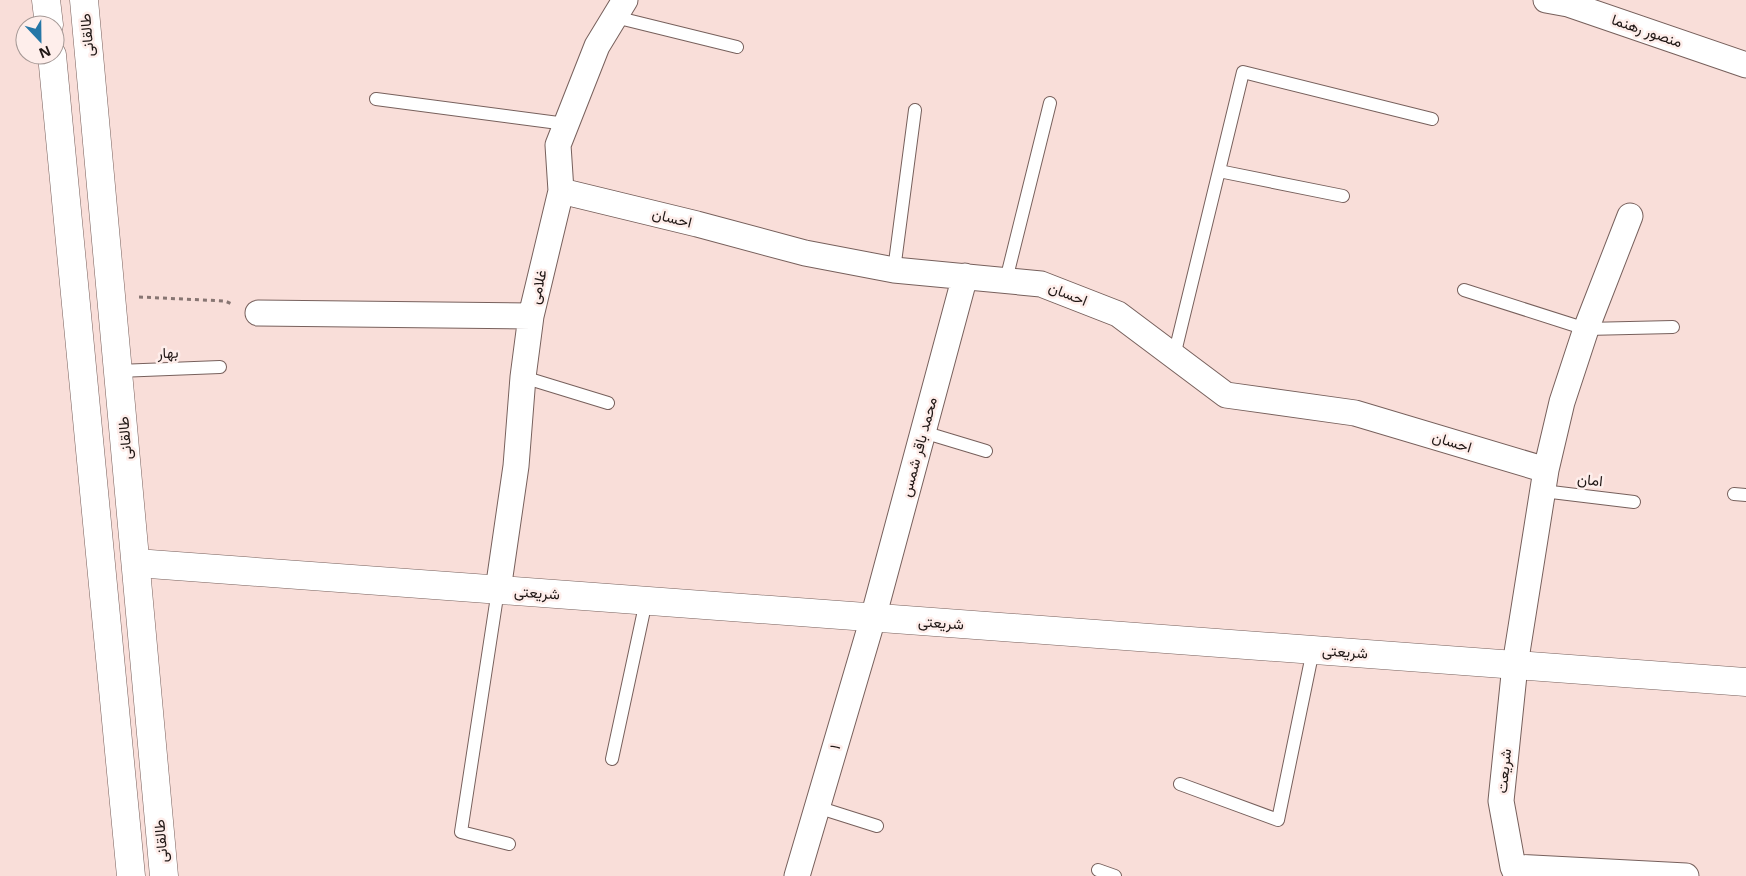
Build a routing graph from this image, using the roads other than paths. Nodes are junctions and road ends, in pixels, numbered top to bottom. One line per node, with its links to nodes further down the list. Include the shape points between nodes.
1 (46, 0): 5 (main road)
2 (84, 0): 28 (main road, طالقانی)
3 (1546, 0): 8 (street, منصور رهنما, via 1568,4)
4 (620, 8): 6 (lane); 13 (street, غلامی, via 597,46)
5 (48, 15)
6 (737, 47)
7 (53, 65): 49 (main road)
8 (1746, 65)
9 (376, 99): 13 (lane)
10 (1050, 103): 20 (lane)
11 (915, 110): 18 (lane)
12 (1432, 119): 14 (lane, via 1243,72)
13 (566, 124): 15 (street, غلامی, via 558,145)
14 (1219, 171): 16 (lane); 26 (lane)
15 (561, 191): 18 (street, احسان, via 805,253); 23 (street, غلامی)
16 (1343, 196)
17 (1630, 216): 25 (street, شریعت)
18 (894, 270): 19 (street, احسان)
19 (965, 276): 20 (street, احسان); 31 (street, محمد باقر شمس)
20 (1006, 280): 26 (street, احسان, via 1041,284 1118,314)
21 (1464, 290): 25 (lane)
22 (258, 313): 23 (street)
23 (531, 316): 29 (street, غلامی)
24 (1673, 327): 25 (lane)
25 (1586, 329): 33 (street, شریعت, via 1562,402)
26 (1174, 356): 33 (street, احسان, via 1226,395 1355,413)
27 (220, 367): 28 (lane, بهار)
28 (118, 371): 35 (main road, طالقانی)
29 (523, 377): 30 (lane); 36 (street, غلامی, via 516,466)
30 (608, 403)
31 (923, 432): 32 (lane); 38 (street, محمد باقر شمس)
32 (986, 451)
33 (1545, 481): 34 (lane, امان); 40 (street, شریعت)
34 (1634, 502)
35 (136, 563): 36 (main road, شریعتی); 50 (main road, طالقانی)
36 (498, 590): 37 (main road, شریعتی); 46 (lane, via 461,832)
37 (646, 601): 38 (main road, شریعتی); 42 (lane)
38 (873, 618): 39 (main road, شریعتی); 44 (street, ۱)
39 (1313, 650): 40 (main road, شریعتی); 43 (lane, via 1278,820)
40 (1515, 665): 41 (main road, شریعتی); 48 (street, شریعت, via 1501,801)
41 (1746, 682)
42 (612, 759)
43 (1180, 784)
44 (817, 807): 45 (lane); 51 (street, ۱)
45 (877, 826)
46 (509, 844)
47 (1098, 870): 52 (lane)
48 (1515, 872): 53 (street)
49 (131, 876)
50 (164, 876)
51 (797, 876)
52 (1115, 876)
53 (1686, 876)

